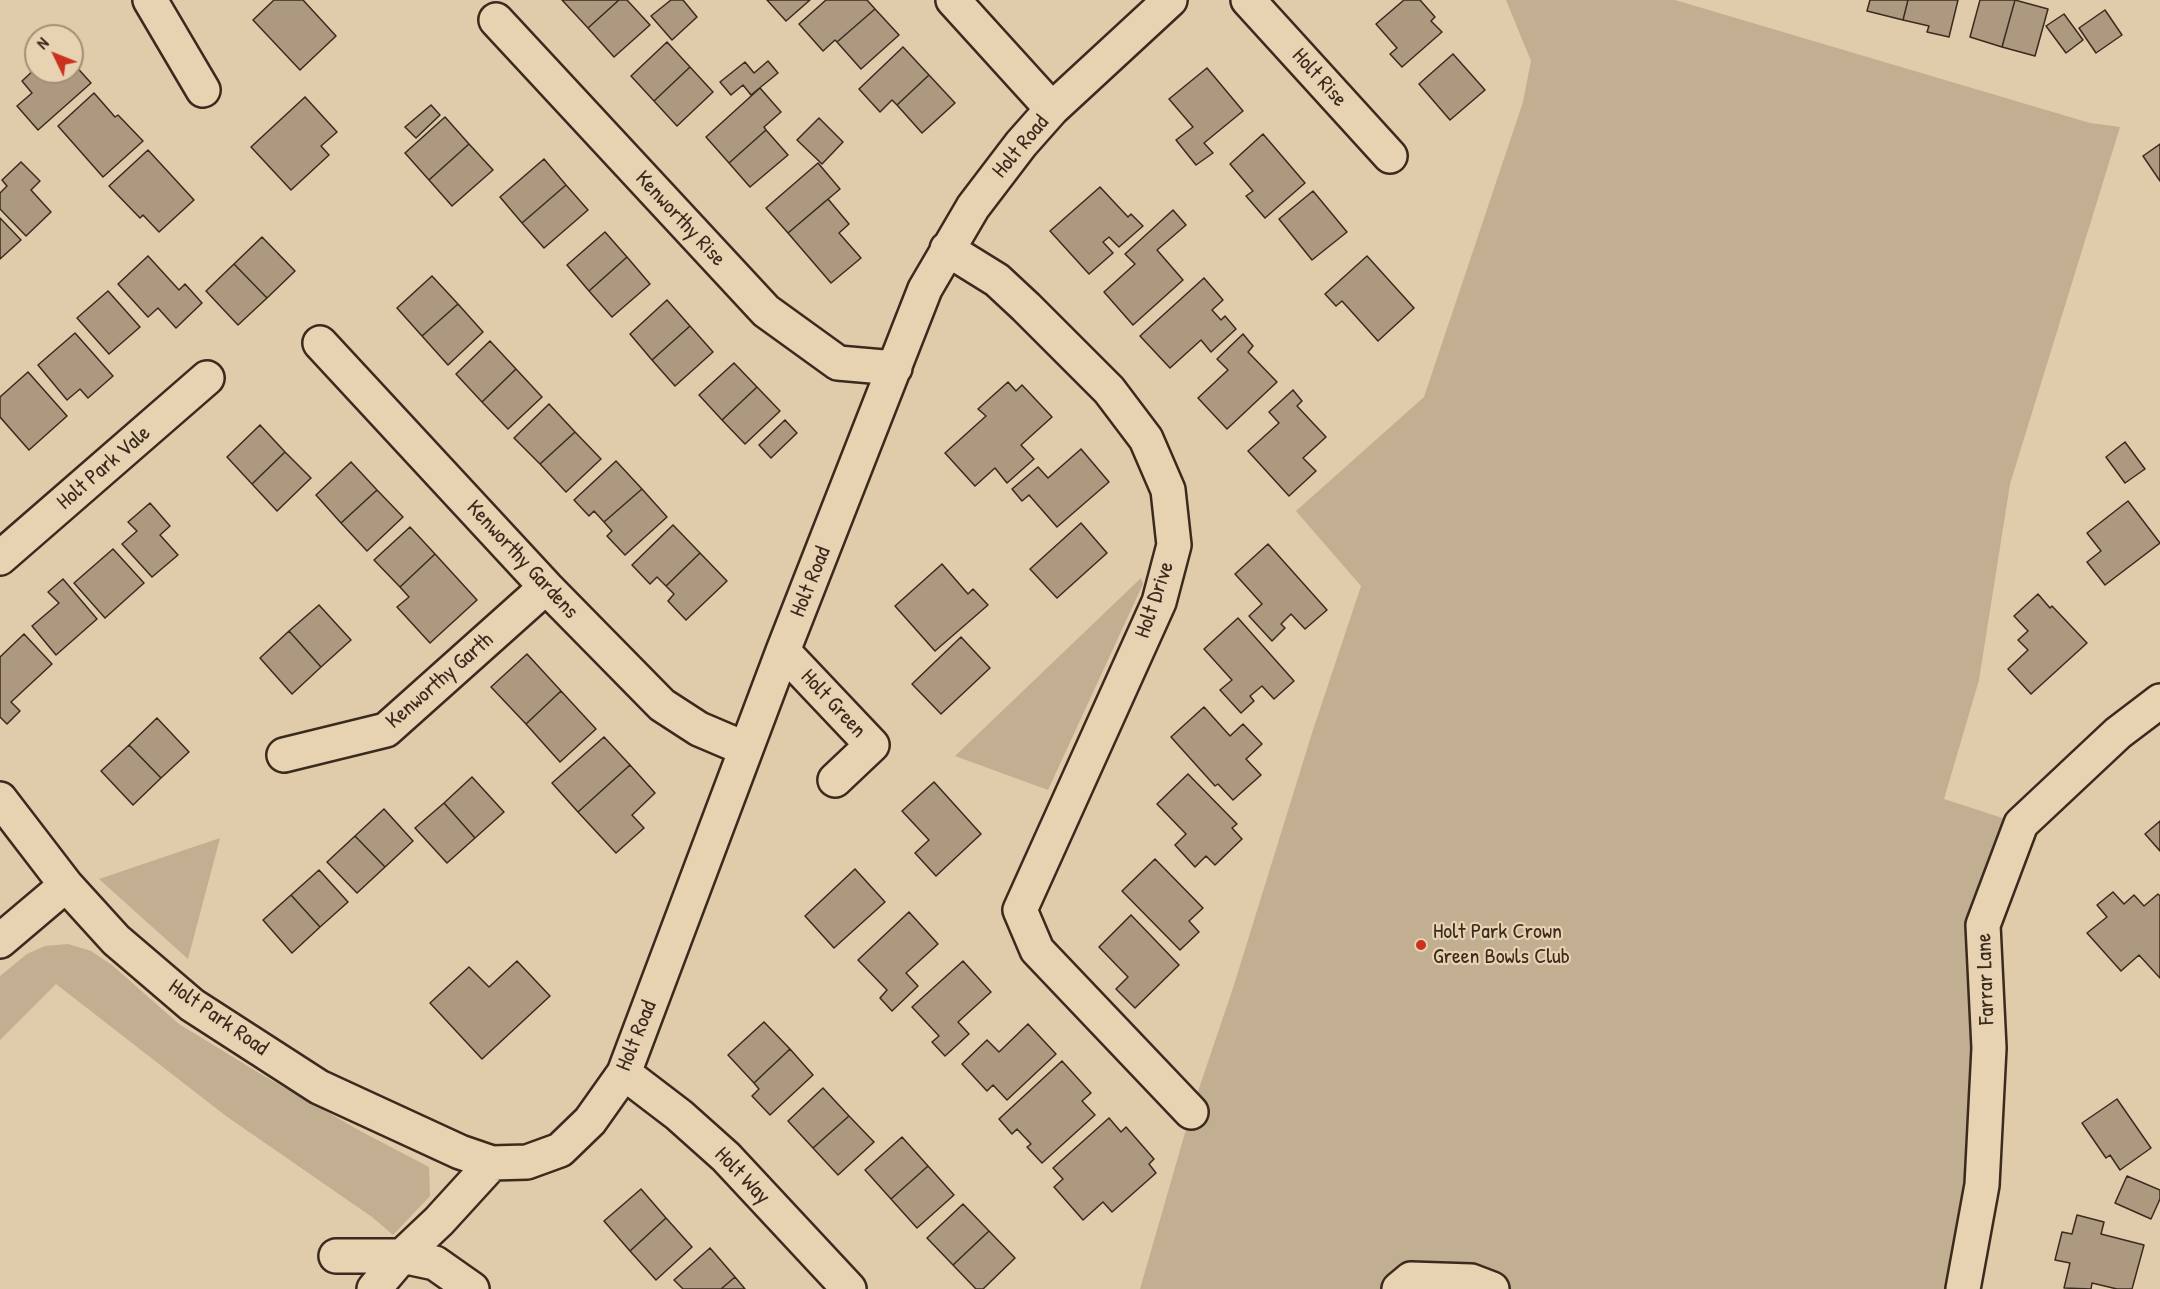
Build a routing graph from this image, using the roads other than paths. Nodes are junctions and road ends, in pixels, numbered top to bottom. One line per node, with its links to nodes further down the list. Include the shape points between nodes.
1 (150, 0): 6 (street)
2 (953, 0): 7 (street)
3 (1170, 0): 7 (street, Holt Road)
4 (1248, 0): 8 (street, Holt Rise)
5 (496, 20): 11 (street, Kenworthy Rise, via 766,311 838,363)
6 (203, 90)
7 (1053, 109): 9 (street, Holt Road, via 973,207)
8 (1390, 156)
9 (948, 249): 11 (street, Holt Road, via 925,289); 24 (street, Holt Drive, via 997,280 1109,390 1146,438 1168,490 1174,545 1159,602 1020,910 1037,950)
10 (320, 343): 14 (street, Kenworthy Gardens)
11 (895, 369): 15 (street, Holt Road)
12 (207, 378): 13 (street, Holt Park Vale)
13 (0, 558)
14 (546, 587): 17 (street, Kenworthy Gardens, via 662,705 699,729); 18 (street, Kenworthy Garth, via 386,730)
15 (783, 651): 17 (street, Holt Road); 19 (street, Holt Green, via 872,745)
16 (2160, 701): 33 (street, Farrar Lane, via 2118,733 2021,824 1983,925 1989,1048 1982,1185)
17 (746, 749): 23 (street, Holt Road)
18 (284, 756)
19 (835, 780)
20 (0, 800): 21 (street, Holt Park Road)
21 (66, 885): 22 (street); 25 (street, Holt Park Road, via 116,940 192,1005 319,1087)
22 (0, 941)
23 (624, 1073): 25 (street, Holt Road, via 590,1121 560,1150 527,1162); 30 (street, Holt Way, via 680,1115 726,1157)
24 (1191, 1112)
25 (492, 1163): 27 (street)
26 (336, 1256): 27 (street)
27 (402, 1256): 28 (street); 29 (street, via 435,1263)
28 (374, 1289)
29 (472, 1289)
30 (849, 1289)
31 (1399, 1289): 32 (street, via 1411,1279 1471,1281)
32 (1492, 1289)
33 (1962, 1289)

